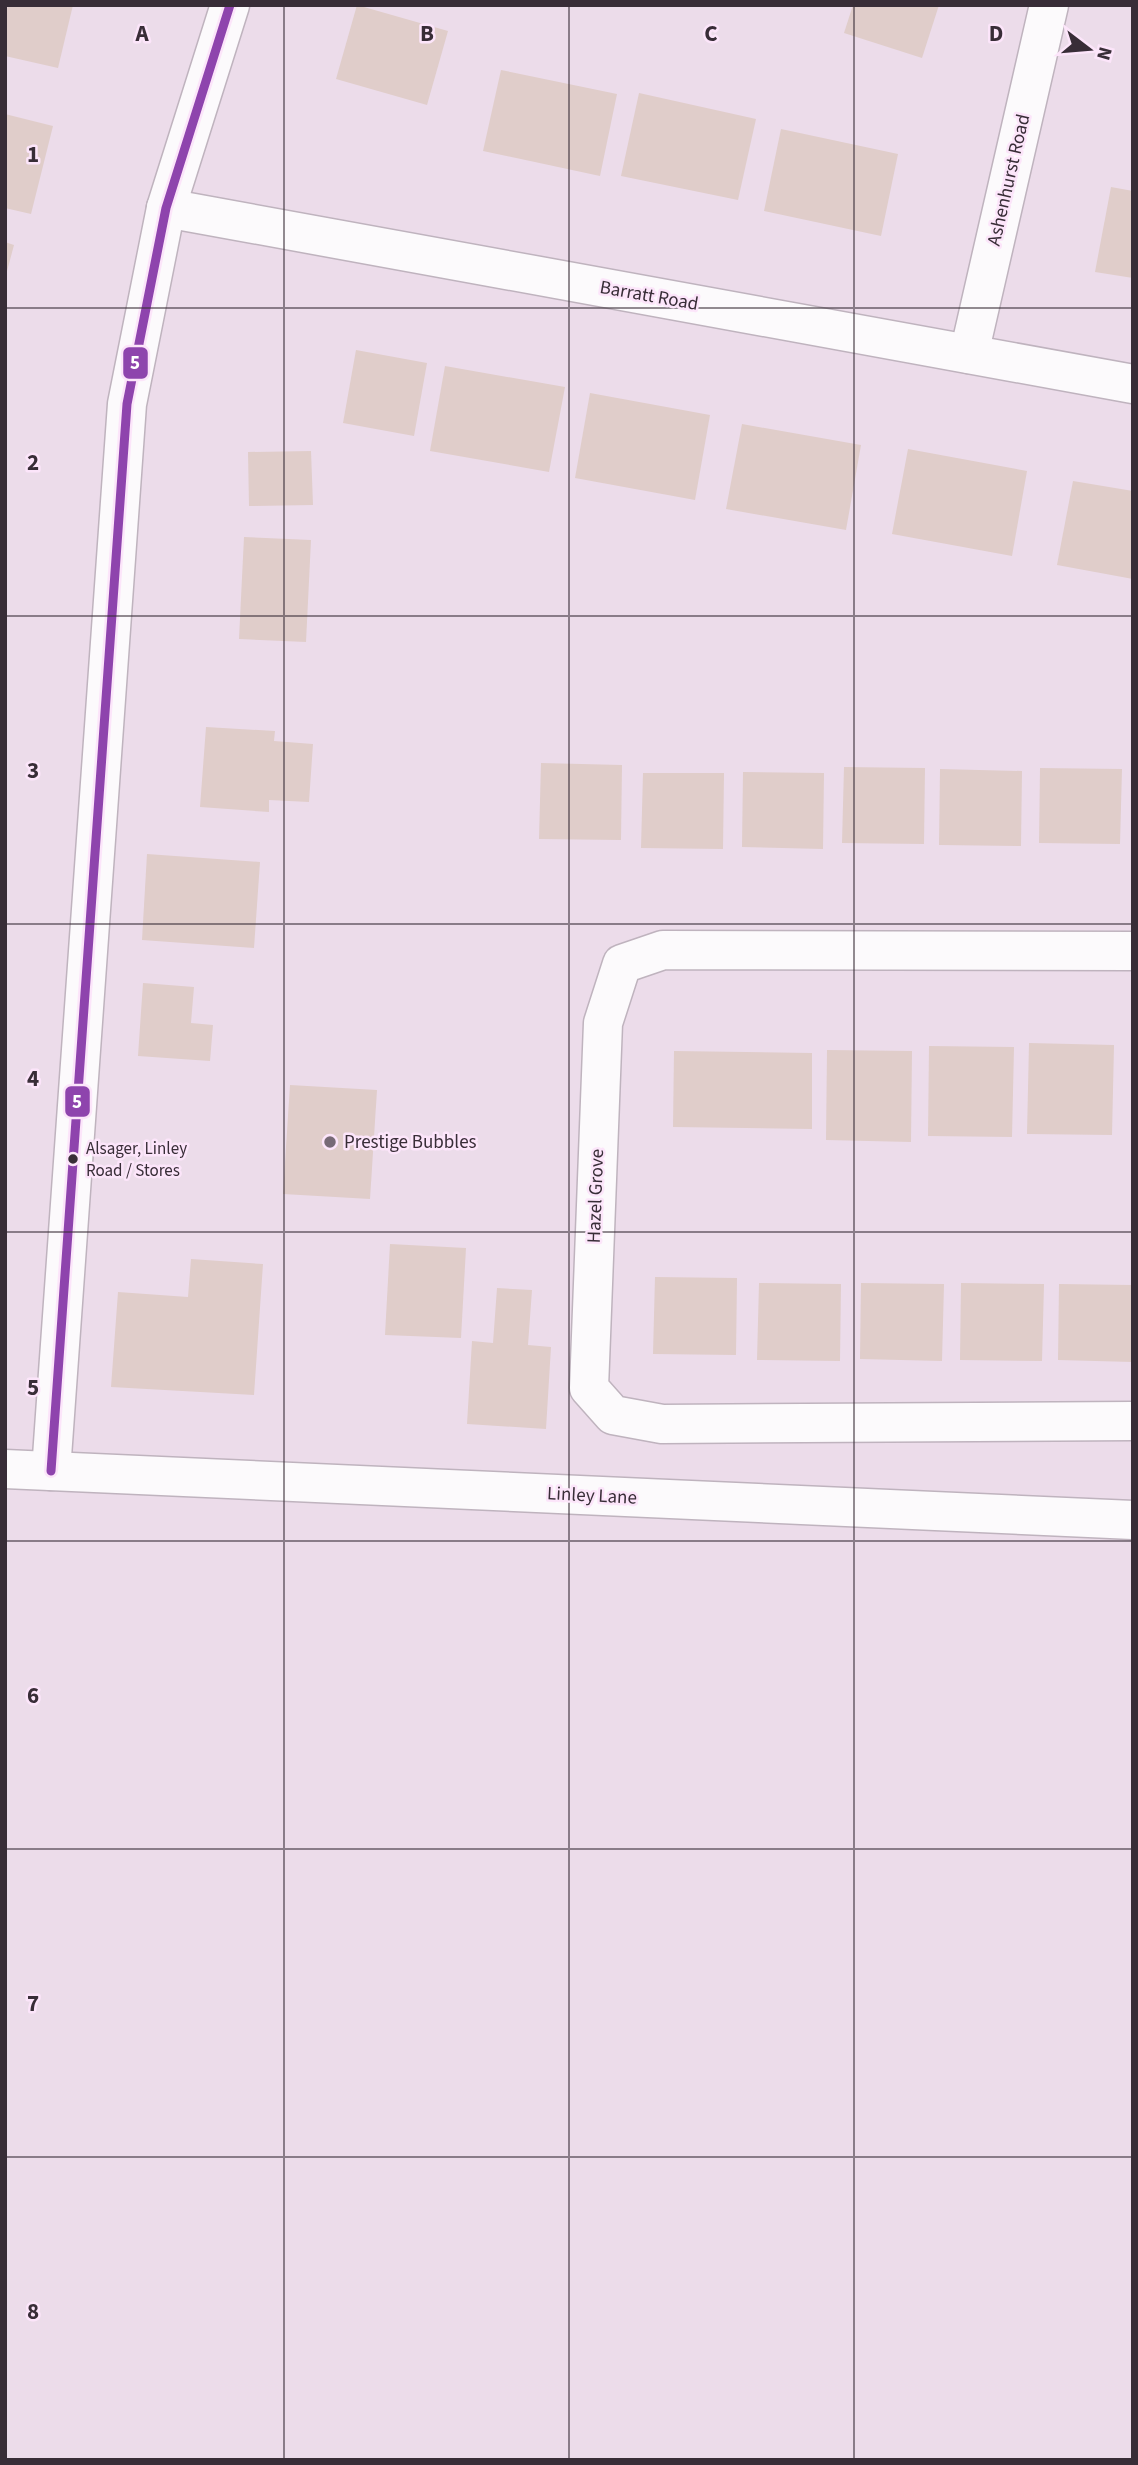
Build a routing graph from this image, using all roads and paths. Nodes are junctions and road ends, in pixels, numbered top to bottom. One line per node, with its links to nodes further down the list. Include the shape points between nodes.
1 (230, 5): 3 (street)
2 (1049, 5): 4 (street, Ashenhurst Road)
3 (166, 208): 4 (street, Barratt Road); 9 (street, via 127,404)
4 (969, 354): 5 (street, Barratt Road)
5 (1133, 384)
6 (1133, 951): 7 (street, Hazel Grove, via 663,950 622,964 603,1023 589,1388 613,1415 662,1424)
7 (1133, 1421)
8 (5, 1469): 9 (street, Linley Lane)
9 (51, 1471): 10 (street, Linley Lane)
10 (1133, 1520)

